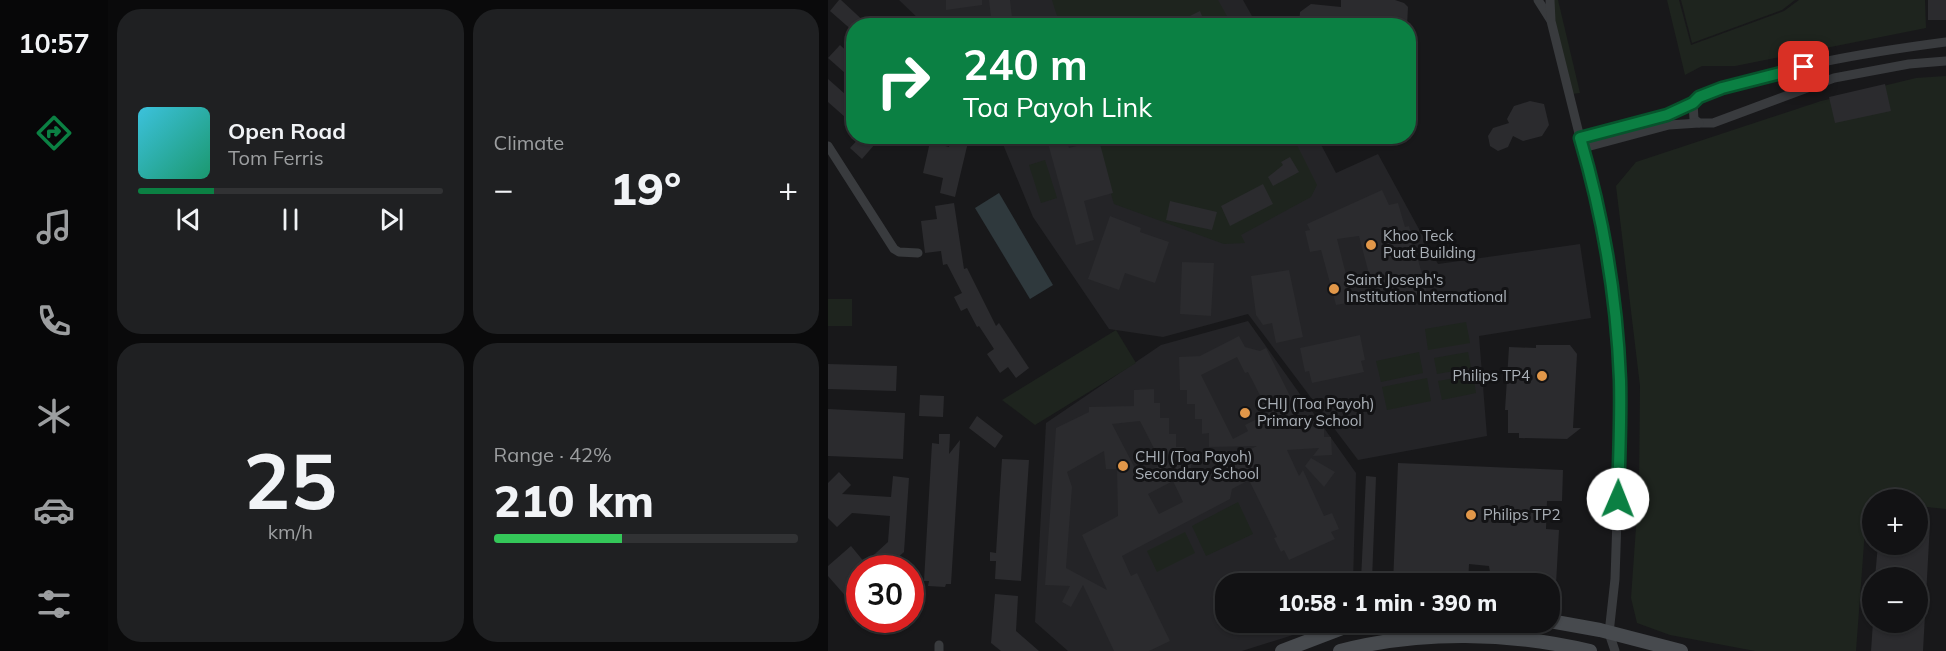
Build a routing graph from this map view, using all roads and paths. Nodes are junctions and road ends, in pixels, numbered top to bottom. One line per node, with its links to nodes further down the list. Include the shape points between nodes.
1 (1538, 0): 3 (street)
2 (1550, 0): 3 (street)
3 (1551, 21): 8 (street)
4 (1946, 42): 6 (street, via 1867,53 1784,71 1722,88)
5 (1946, 61): 7 (street, via 1834,78 1729,118)
6 (1693, 103): 7 (street, via 1692,114); 8 (street, via 1667,115)
7 (1699, 123): 10 (street, via 1669,125)
8 (1580, 138): 10 (street)
9 (828, 146): 11 (street, via 894,249)
10 (1583, 148): 12 (street, via 1608,265 1620,380)
11 (918, 253)
12 (1612, 618): 16 (street); 17 (street)
13 (1560, 622): 14 (main road)
14 (1572, 624): 16 (main road); 18 (main road, via 1577,636)
15 (1329, 633): 19 (main road)
16 (1609, 633): 17 (main road); 22 (street)
17 (1624, 636): 23 (main road)
18 (1570, 646): 20 (main road, via 1535,640 1429,637); 21 (main road)
19 (1282, 651)
20 (1340, 651)
21 (1590, 651)
22 (1615, 651)
23 (1681, 651)

